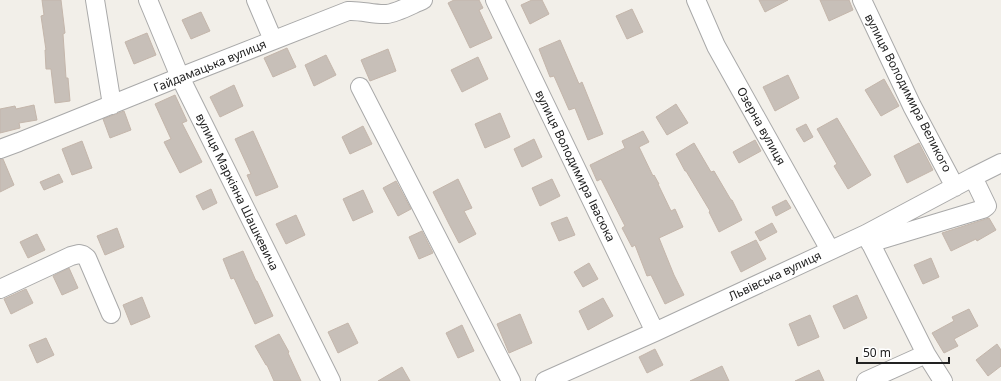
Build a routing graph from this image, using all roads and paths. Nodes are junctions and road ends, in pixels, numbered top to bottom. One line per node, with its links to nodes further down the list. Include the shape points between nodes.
1 (95, 0): 11 (street)
2 (148, 0): 9 (street, вулиця Маркіяна Шашкевича)
3 (256, 0): 8 (street)
4 (423, 0): 8 (street, Гайдамацька вулиця, via 388,14 348,11)
5 (495, 0): 20 (street, вулиця Володимира Івасюка)
6 (696, 0): 17 (street, Озерна вулиця, via 716,46)
7 (862, 0): 15 (street, вулиця Володимира Великого, via 912,106)
8 (274, 40): 9 (street, Гайдамацька вулиця)
9 (180, 77): 11 (street, Гайдамацька вулиця); 22 (street, вулиця Маркіяна Шашкевича)
10 (360, 87): 23 (street)
11 (112, 106): 12 (street, Гайдамацька вулиця)
12 (0, 149)
13 (1001, 163): 14 (street, Львівська вулиця)
14 (973, 177): 15 (street, Львівська вулиця); 16 (street, via 987,206 983,209)
15 (955, 186): 16 (street, Львівська вулиця)
16 (868, 238): 17 (street, Львівська вулиця); 21 (street)
17 (830, 250): 20 (street, Львівська вулиця)
18 (0, 289): 19 (street, via 79,254 87,258)
19 (111, 314)
20 (655, 332): 24 (street, Львівська вулиця)
21 (926, 354): 25 (street); 26 (street)
22 (331, 381)
23 (511, 381)
24 (545, 381)
25 (866, 381)
26 (943, 381)

